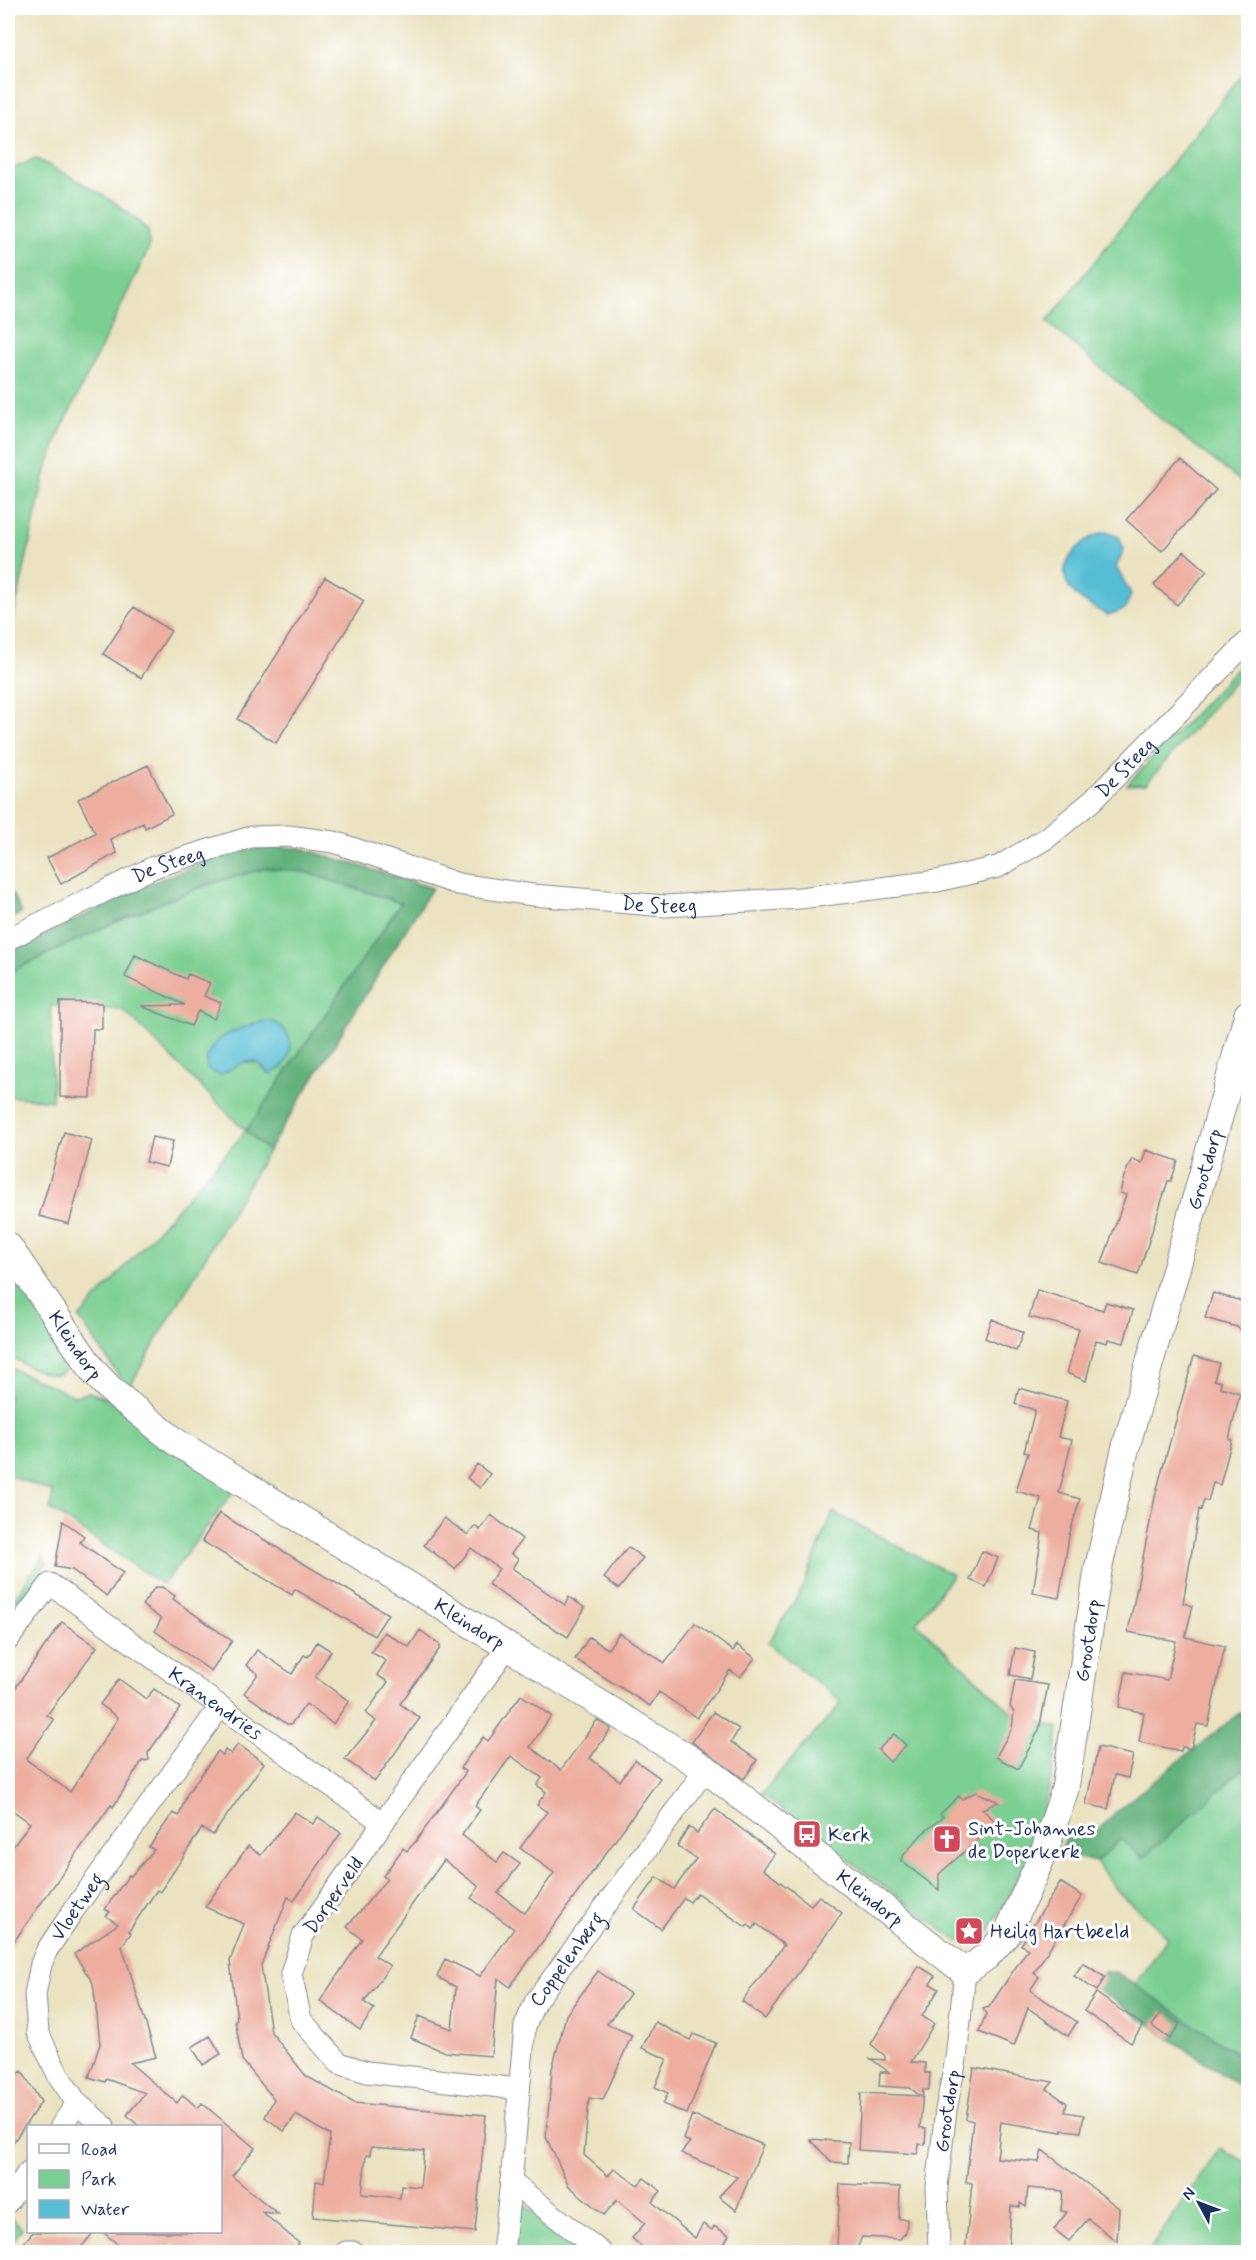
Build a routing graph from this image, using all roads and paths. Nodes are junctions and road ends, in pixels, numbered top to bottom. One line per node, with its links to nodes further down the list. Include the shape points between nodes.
1 (1248, 641): 2 (street, De Steeg, via 1093,800 1047,838 998,867 937,881 800,898 665,906 533,895 458,884 334,842 288,836 251,837 154,867)
2 (8, 939)
3 (1248, 1014): 10 (street, Grootdorp, via 1125,1450 1098,1570 1065,1789 1045,1850 1007,1934)
4 (8, 1246): 6 (street, Kleindorp, via 94,1372 176,1442)
5 (8, 1640): 7 (street, Kranendries, via 50,1584)
6 (508, 1646): 8 (street, Kleindorp); 9 (street, Dorperveld)
7 (220, 1707): 9 (street, Kranendries); 12 (street, Vloetweg, via 73,1911 41,1965 35,1995 38,2032 58,2075)
8 (706, 1769): 10 (street, Kleindorp); 11 (street, Coppelenberg, via 535,2002 525,2026)
9 (383, 1823): 11 (street, Dorperveld, via 303,1936 291,1974 301,2020 339,2063 367,2072)
10 (965, 1972): 22 (street, Grootdorp, via 937,2187)
11 (518, 2089): 16 (street, Coppelenberg)
12 (77, 2103): 13 (street); 14 (street, Vloetweg)
13 (62, 2125)
14 (102, 2125)
15 (27, 2174): 17 (street)
16 (511, 2182): 20 (street, Coppelenberg); 21 (street)
17 (8, 2202)
18 (346, 2253): 19 (street)
19 (352, 2253)
20 (503, 2253)
21 (601, 2253)
22 (939, 2253)

